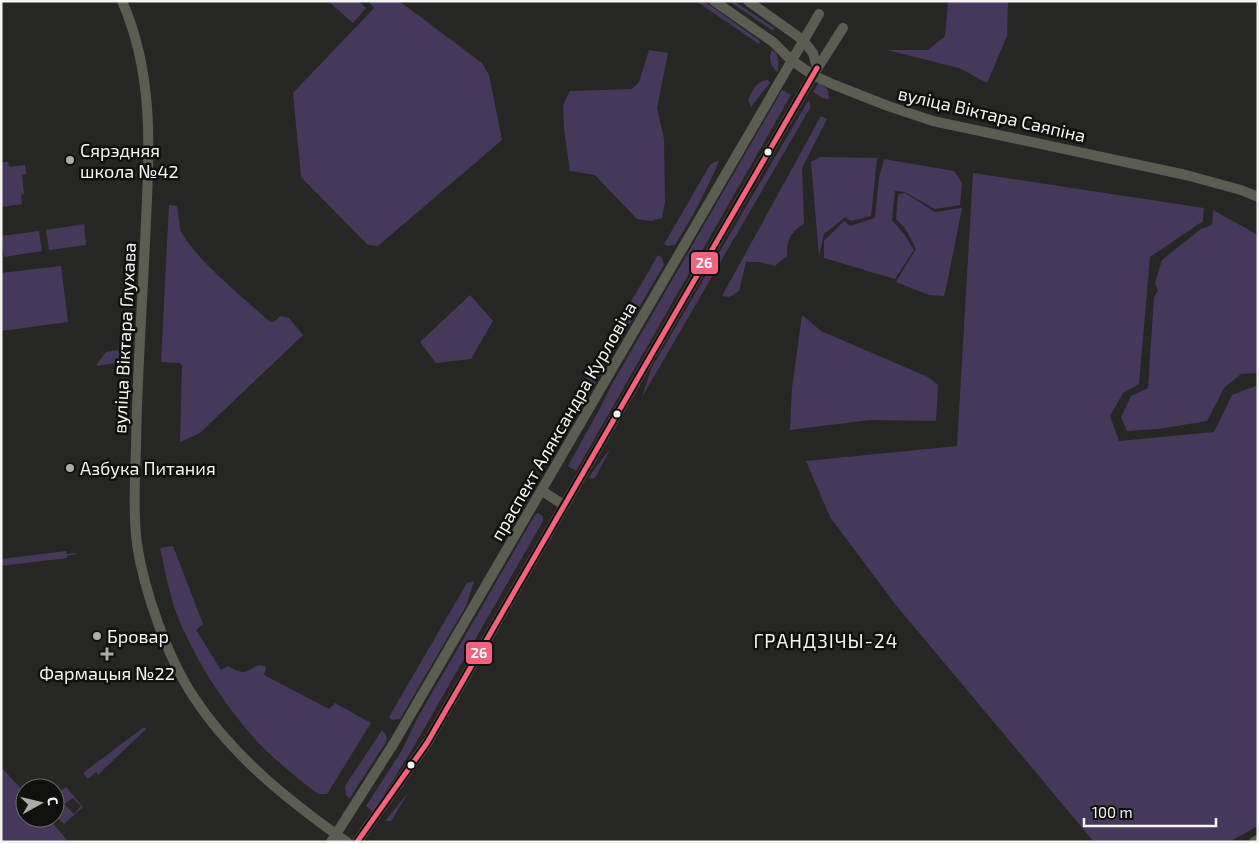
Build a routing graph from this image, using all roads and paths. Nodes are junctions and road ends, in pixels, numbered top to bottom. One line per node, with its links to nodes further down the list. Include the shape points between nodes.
1 (122, 1): 12 (street, вуліца Віктара Глухава, via 141,60 148,102 150,149 136,419 136,531 142,570 170,652 194,697 240,754)
2 (714, 1): 7 (street, вуліца Віктара Саяпіна, via 773,42)
3 (748, 1): 6 (street)
4 (819, 14): 6 (street, праспект Аляксандра Курловіча)
5 (843, 28): 8 (street)
6 (803, 40): 7 (street, праспект Аляксандра Курловіча); 8 (street, via 813,53)
7 (791, 60): 8 (street, вуліца Віктара Саяпіна); 10 (street, праспект Аляксандра Курловіча)
8 (815, 71): 9 (street, вуліца Віктара Саяпіна, via 832,84 933,120 1186,175); 11 (street)
9 (1258, 197)
10 (542, 491): 11 (street); 12 (street, праспект Аляксандра Курловіча, via 394,744)
11 (564, 505): 15 (street, via 427,743)
12 (334, 838): 14 (street, вуліца Віктара Глухава)
13 (1258, 840): 16 (street)
14 (347, 842)
15 (357, 842)
16 (1254, 842)

